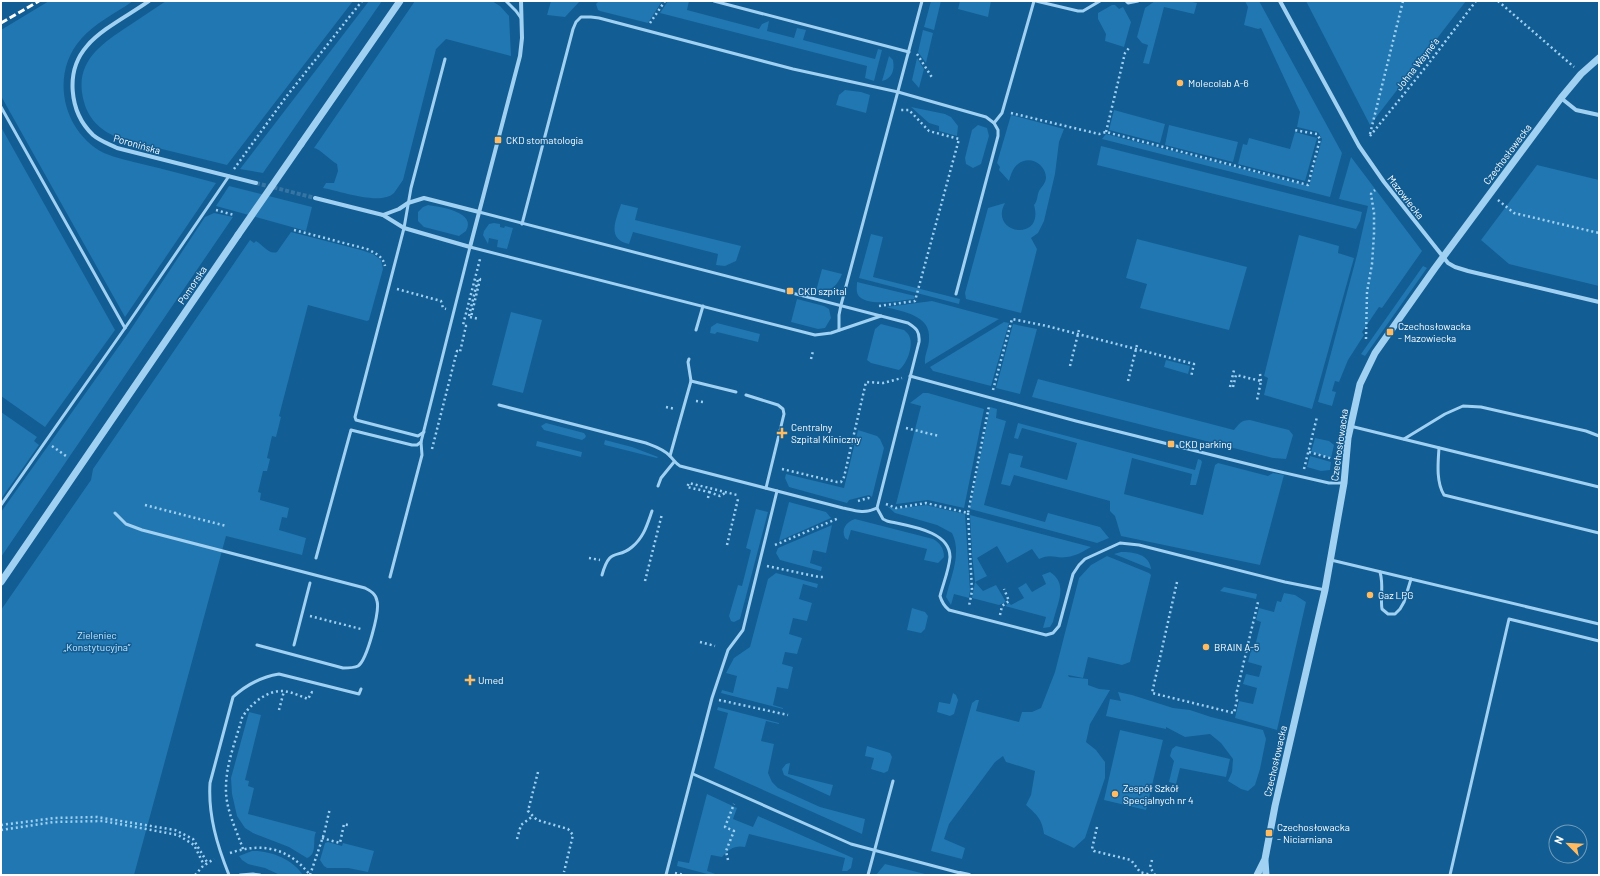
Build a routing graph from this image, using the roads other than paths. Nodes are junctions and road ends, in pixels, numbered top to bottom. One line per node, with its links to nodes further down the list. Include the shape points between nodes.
1 (149, 1): 21 (street, Poronińska, via 99,35 83,52 74,71 72,86 77,111 93,135 117,148)
2 (400, 1): 69 (street, Pomorska, bridge)
3 (506, 1): 12 (lane)
4 (521, 1): 12 (street)
5 (714, 1): 13 (lane)
6 (922, 1): 13 (lane)
7 (1035, 1): 8 (lane, via 1078,12); 20 (lane, via 1003,111)
8 (1100, 1)
9 (1126, 1): 10 (lane)
10 (1138, 1)
11 (1280, 1): 30 (street, Mazowiecka, via 1359,146)
12 (522, 21): 25 (street, via 520,56)
13 (909, 52): 16 (lane)
14 (1599, 58): 17 (street, Czechosłowacka, via 1581,74)
15 (445, 59): 24 (lane)
16 (898, 92): 20 (lane, via 986,117); 27 (lane, via 792,69 591,16 581,17 573,29); 33 (lane)
17 (1561, 98): 19 (street, via 1576,110); 30 (street, Czechosłowacka)
18 (1, 107): 36 (lane)
19 (1599, 115)
20 (994, 123): 31 (lane, via 998,136)
21 (229, 176): 22 (street, Poronińska); 36 (lane)
22 (256, 183)
23 (316, 198): 26 (street)
24 (408, 203): 25 (street, via 424,198); 26 (street); 28 (lane)
25 (479, 212): 27 (lane); 29 (street)
26 (383, 215): 28 (street)
27 (522, 224): 33 (lane)
28 (404, 228): 29 (street); 46 (lane, via 355,417 356,420 418,436)
29 (470, 247): 34 (lane); 46 (lane)
30 (1443, 257): 32 (street, Mazowiecka, via 1455,267); 45 (street, Czechosłowacka, via 1375,353 1360,384)
31 (956, 294)
32 (1599, 302)
33 (841, 305): 35 (lane); 38 (lane)
34 (703, 306): 37 (lane); 38 (lane, via 815,335)
35 (881, 316): 38 (lane); 40 (lane, via 908,323 915,327 919,334)
36 (125, 328): 58 (lane)
37 (696, 330)
38 (839, 330)
39 (689, 359): 41 (lane)
40 (910, 376): 53 (lane, via 1268,469 1329,483); 59 (lane)
41 (691, 381): 42 (lane); 51 (lane)
42 (736, 392)
43 (746, 395): 56 (lane, via 783,409 784,414)
44 (499, 405): 51 (lane, via 646,443)
45 (1350, 426): 48 (lane); 53 (street, Czechosłowacka)
46 (424, 432): 49 (lane)
47 (1599, 436): 48 (lane, via 1488,408 1463,406)
48 (1404, 439): 50 (lane)
49 (421, 442): 63 (lane, via 412,445 351,430); 67 (lane, via 422,455)
50 (1439, 448): 55 (lane); 62 (lane, via 1440,488 1444,495)
51 (670, 456): 52 (lane)
52 (674, 462): 54 (lane); 56 (lane, via 684,467)
53 (1344, 483): 64 (street, Czechosłowacka)
54 (658, 486)
55 (1599, 487)
56 (766, 488): 57 (lane)
57 (777, 491): 59 (lane, via 863,512); 79 (lane, via 742,630 728,650 712,698)
58 (1, 505)
59 (877, 508): 71 (lane, via 882,519 924,530 941,538 949,549 950,558 940,596 949,610 1046,635 1053,633 1060,626 1073,574 1079,565 1085,559 1120,543 1139,545)
60 (652, 511): 66 (lane, via 640,539 631,548 610,557)
61 (115, 513): 74 (lane, via 126,524 142,530 365,588 373,592 377,601 378,610 364,660 358,666 343,668)
62 (1599, 532)
63 (316, 558)
64 (1331, 560): 65 (lane); 71 (street, Czechosłowacka)
65 (1380, 572): 68 (lane); 68 (lane, via 1383,584 1382,609 1388,614 1395,614 1400,609)
66 (602, 575)
67 (390, 577)
68 (1411, 579): 72 (lane)
69 (1, 582)
70 (310, 583): 75 (lane)
71 (1325, 590): 82 (street, Czechosłowacka)
72 (1599, 624)
73 (1599, 641): 92 (lane, via 1509,619)
74 (257, 646)
75 (294, 646)
76 (288, 670): 77 (lane)
77 (287, 675): 78 (lane, via 359,694); 84 (lane, via 256,680 243,688 230,703 209,794 211,812)
78 (361, 689)
79 (693, 774): 81 (lane, via 851,844); 87 (lane)
80 (893, 781): 81 (lane)
81 (874, 851): 83 (lane); 88 (lane)
82 (1265, 859): 90 (street, Czechosłowacka); 91 (street, Czechosłowacka)
83 (960, 872): 89 (street)
84 (229, 875)
85 (240, 875): 86 (lane)
86 (260, 875)
87 (666, 875)
88 (868, 875)
89 (969, 875)
90 (1257, 875)
91 (1266, 875)
92 (1450, 875)

